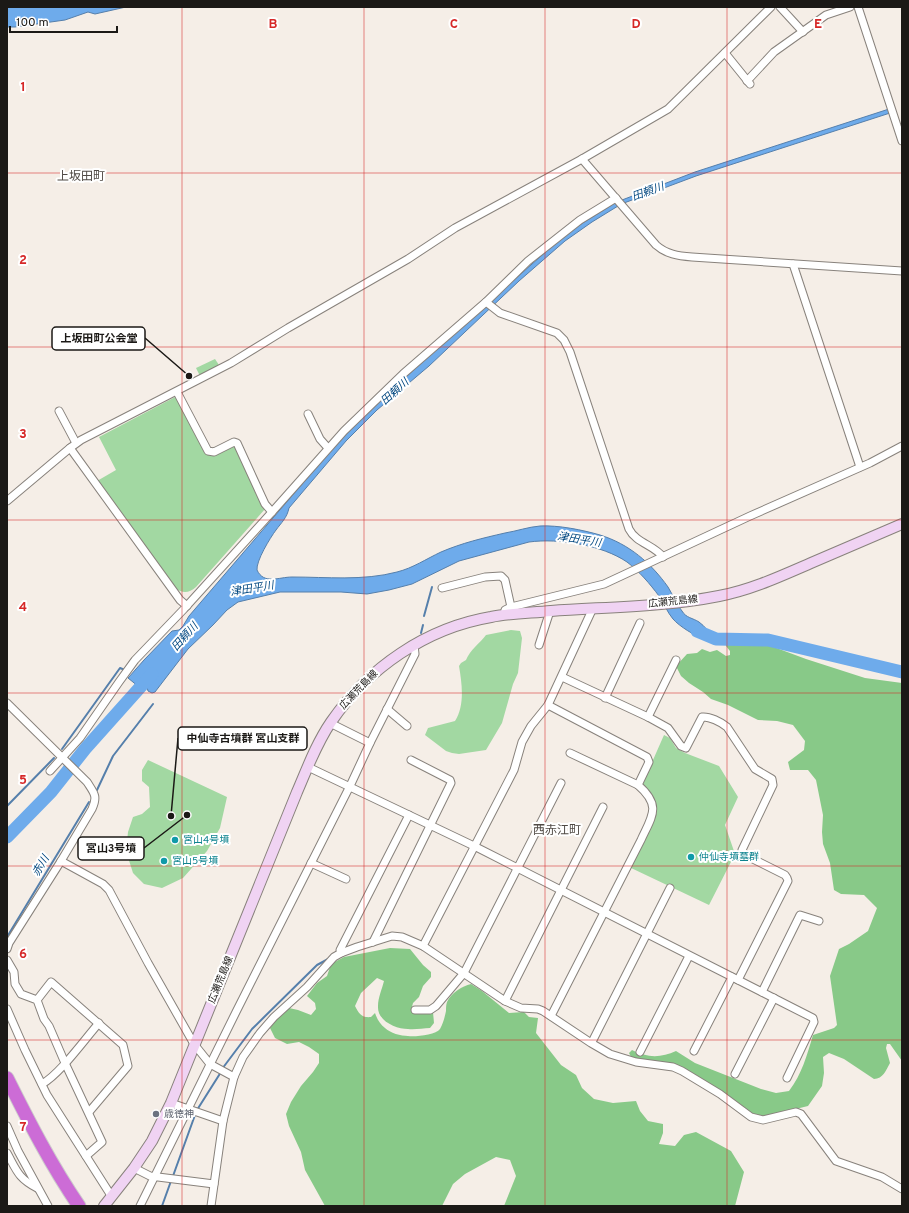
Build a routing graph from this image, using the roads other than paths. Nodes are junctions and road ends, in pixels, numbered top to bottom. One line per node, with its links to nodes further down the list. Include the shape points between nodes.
1 (770, 7): 6 (street)
2 (780, 7): 5 (street)
3 (850, 7): 5 (street, via 826,16)
4 (858, 7): 7 (street)
5 (803, 32): 6 (street, via 771,54 749,83)
6 (725, 53): 8 (street, via 668,108)
7 (902, 141)
8 (582, 159): 9 (street); 13 (street, via 462,225 231,363)
9 (617, 199): 10 (street, via 661,249 674,255); 12 (street, via 580,220 556,238 528,261)
10 (793, 264): 11 (street); 20 (street)
11 (902, 271)
12 (488, 304): 19 (street, via 403,374); 24 (street, via 500,313 557,333 564,340 629,529)
13 (176, 392): 16 (street); 22 (street, via 208,451 214,452 234,442 237,443 265,504)
14 (59, 411): 16 (street)
15 (308, 414): 19 (street, via 320,439)
16 (76, 443): 18 (street)
17 (902, 446): 20 (street)
18 (70, 448): 21 (street); 26 (street, via 180,600)
19 (328, 448): 22 (street)
20 (860, 467): 24 (street)
21 (7, 501)
22 (272, 512): 26 (street)
23 (902, 524): 27 (main road, 広瀬荒島線, via 757,586 720,596 684,601)
24 (663, 557): 28 (street, via 598,586)
25 (442, 588): 28 (street, via 485,577 501,576 505,580)
26 (187, 606): 44 (street, via 135,660)
27 (593, 608): 29 (main road, 広瀬荒島線); 34 (street)
28 (507, 611): 29 (main road, 広瀬荒島線); 31 (main road, 広瀬荒島線, via 461,624)
29 (550, 612): 32 (street)
30 (640, 623): 35 (street)
31 (414, 645): 38 (street, via 415,654); 40 (main road, 広瀬荒島線, via 377,670 347,700)
32 (540, 645)
33 (676, 660): 39 (street)
34 (562, 677): 35 (street); 37 (street)
35 (605, 698): 39 (street)
36 (7, 703): 44 (street)
37 (548, 705): 49 (street, via 647,757 650,762); 54 (street, via 522,742 514,770)
38 (387, 709): 41 (street); 42 (street)
39 (648, 717): 71 (street, via 668,728 681,746 686,748 702,718 724,724 755,768 773,780 773,785 742,850 745,855 785,875 788,881)
40 (330, 723): 42 (street); 46 (main road, 広瀬荒島線)
41 (407, 726)
42 (370, 743): 50 (street)
43 (570, 753): 49 (street)
44 (63, 759): 47 (street); 55 (street, via 84,779 96,802)
45 (411, 760): 53 (street, via 450,780 451,784)
46 (308, 767): 50 (street); 81 (main road, 広瀬荒島線)
47 (50, 771)
48 (561, 783): 57 (street)
49 (638, 785): 61 (street, via 652,803 653,813)
50 (350, 786): 52 (street); 56 (street)
51 (603, 807): 60 (street)
52 (409, 815): 53 (street); 67 (street, via 340,950)
53 (431, 825): 54 (street); 64 (street)
54 (474, 846): 57 (street); 65 (street)
55 (62, 861): 66 (street); 81 (street, via 109,890)
56 (311, 863): 58 (street); 85 (street)
57 (518, 869): 60 (street); 70 (street)
58 (346, 880)
59 (670, 888): 63 (street)
60 (561, 891): 61 (street); 75 (street)
61 (604, 912): 63 (street); 78 (street)
62 (818, 921): 72 (street, via 800,915)
63 (646, 934): 68 (street); 80 (street)
64 (373, 942): 65 (street, via 396,936); 67 (street)
65 (423, 946): 70 (street)
66 (7, 950)
67 (341, 953): 87 (street, via 260,1033)
68 (689, 956): 71 (street); 83 (street)
69 (7, 960): 74 (street, via 21,994)
70 (464, 973): 75 (street); 77 (street, via 436,1006 430,1010)
71 (735, 979): 72 (street); 82 (street)
72 (762, 992): 73 (street)
73 (774, 998): 86 (street); 89 (street, via 813,1018 814,1021)
74 (37, 1000): 79 (street, via 52,982); 84 (street)
75 (506, 1001): 78 (street, via 521,1008 538,1009)
76 (7, 1009): 90 (street)
77 (415, 1010)
78 (551, 1016): 103 (street, via 610,1054 682,1071 751,1117 763,1120 796,1112 801,1114 836,1161 882,1177)
79 (99, 1024): 84 (street); 94 (street, via 123,1045 128,1066)
80 (593, 1040)
81 (194, 1044): 85 (street); 92 (main road, 広瀬荒島線)
82 (694, 1051)
83 (640, 1052)
84 (65, 1063): 90 (street); 94 (street)
85 (210, 1064): 87 (street); 93 (street)
86 (735, 1074)
87 (234, 1077): 95 (street)
88 (7, 1078): 105 (highway)
89 (787, 1078)
90 (42, 1084): 98 (street)
91 (7, 1087): 105 (highway, via 23,1119)
92 (170, 1103): 93 (street); 99 (main road, 広瀬荒島線, via 152,1141)
93 (188, 1110): 95 (street); 100 (street)
94 (89, 1112): 98 (street, via 102,1142)
95 (223, 1121): 101 (street)
96 (7, 1126): 102 (street)
97 (7, 1153): 102 (street, via 20,1176)
98 (86, 1156): 104 (street)
99 (134, 1168): 100 (street); 104 (main road, 広瀬荒島線)
100 (155, 1176): 101 (street); 107 (street)
101 (214, 1184): 108 (street)
102 (37, 1188): 106 (street)
103 (902, 1189)
104 (107, 1203)
105 (76, 1205)
106 (48, 1206)
107 (140, 1206)
108 (212, 1206)

